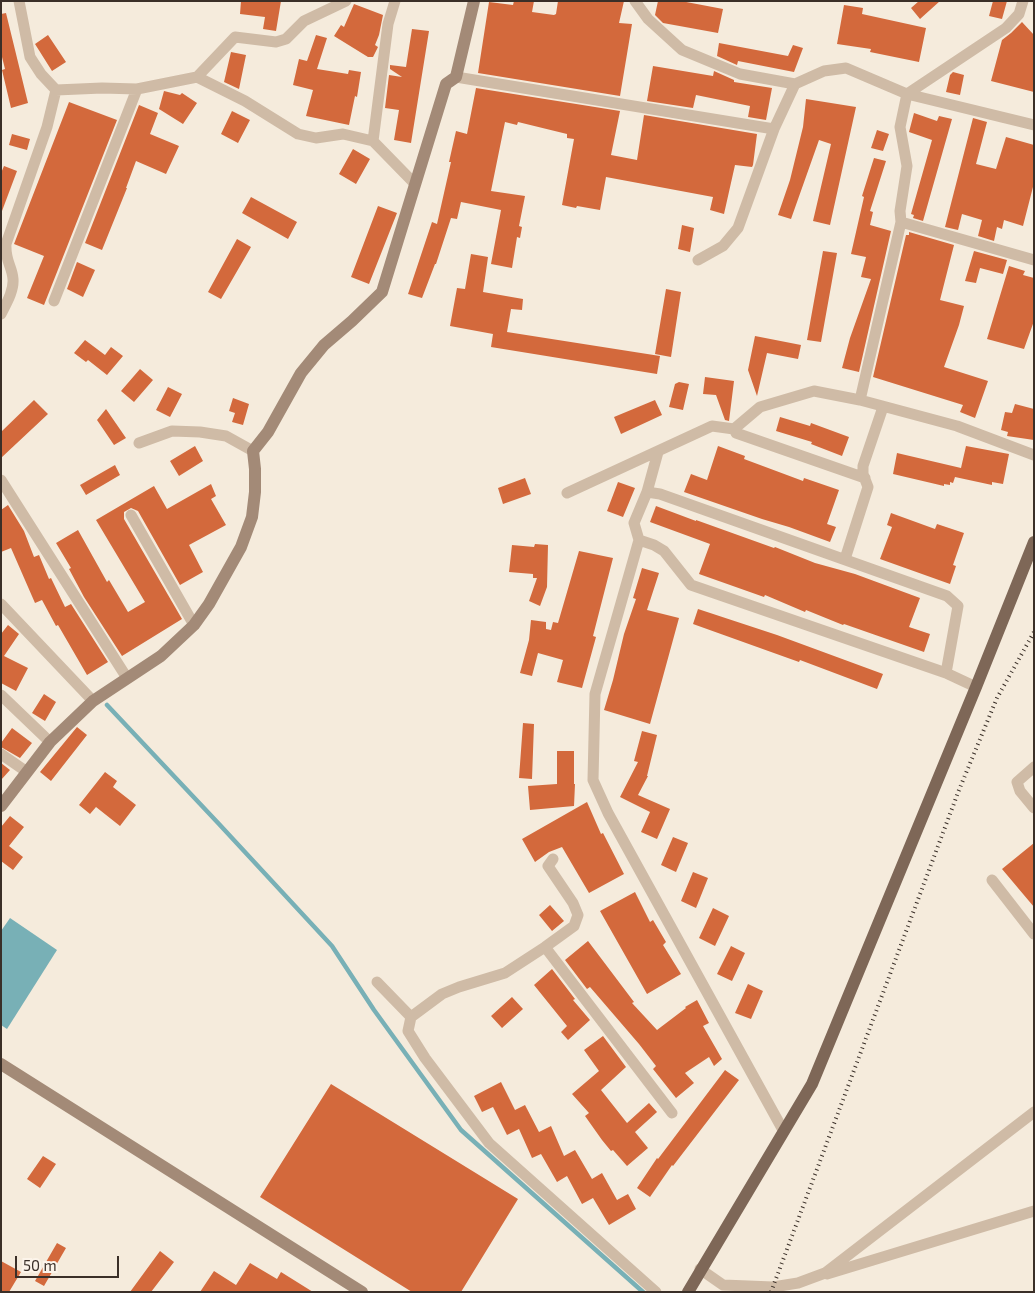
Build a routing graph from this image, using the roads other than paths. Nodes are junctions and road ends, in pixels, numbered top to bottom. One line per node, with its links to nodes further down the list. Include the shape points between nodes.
1 (19, 1): 11 (street, via 30,57 40,74)
2 (346, 1): 7 (street, via 304,21 286,39 276,42 235,37)
3 (395, 1): 15 (street, via 388,24)
4 (474, 1): 8 (street)
5 (635, 1): 9 (street, via 648,19 682,50 740,74)
6 (1023, 1): 12 (street, via 1019,14 1006,28)
7 (197, 77): 10 (street); 15 (street, via 298,134 316,138 343,134)
8 (456, 77): 14 (street); 16 (street, via 446,84)
9 (795, 84): 12 (street, via 824,70 846,68); 14 (street)
10 (138, 89): 11 (street); 20 (street)
11 (56, 90): 21 (street, via 47,127 6,244 14,279)
12 (907, 94): 13 (street); 17 (street, via 900,127 907,166)
13 (1034, 125)
14 (774, 129): 18 (street, via 738,228 723,246)
15 (373, 141): 16 (street)
16 (415, 184): 26 (street, via 382,292 324,345 301,374 268,432)
17 (901, 222): 19 (street); 22 (street)
18 (698, 260)
19 (1034, 260)
20 (54, 301)
21 (1, 314)
22 (860, 400): 23 (street); 24 (street, via 814,391 760,407)
23 (883, 407): 28 (street, via 957,426); 29 (street, via 863,466)
24 (734, 429): 27 (street, via 712,426); 29 (street, via 736,433)
25 (139, 443): 26 (street, via 172,431 200,432 226,436)
26 (253, 451): 38 (street, via 255,492 252,517 241,547)
27 (658, 452): 31 (street); 32 (street)
28 (1034, 455)
29 (865, 478): 36 (street, via 868,487)
30 (1, 480): 40 (street)
31 (647, 492): 34 (street, via 634,523); 36 (street)
32 (567, 493)
33 (131, 514): 38 (street)
34 (639, 540): 39 (street, via 664,551 691,585); 59 (street, via 595,694 593,780)
35 (1034, 542): 41 (main road)
36 (845, 559): 39 (street, via 947,596 958,606)
37 (1, 604): 43 (street)
38 (194, 625): 40 (street, via 161,656)
39 (946, 673): 41 (street)
40 (127, 678): 43 (street)
41 (976, 687): 59 (main road, via 812,1084)
42 (1, 695): 44 (street)
43 (93, 701): 44 (street)
44 (50, 742): 47 (street)
45 (1, 754): 47 (street)
46 (1034, 767): 49 (street, via 1017,782)
47 (27, 772): 48 (street)
48 (1, 806)
49 (1034, 808)
50 (553, 858): 53 (street, via 548,866 578,915 574,926)
51 (992, 880): 52 (street)
52 (1034, 934)
53 (545, 947): 55 (street, via 505,973 442,994); 58 (street)
54 (377, 982): 55 (street)
55 (411, 1016): 64 (street, via 408,1031 489,1144)
56 (1, 1064): 63 (street)
57 (1034, 1112): 62 (street, via 825,1273)
58 (672, 1113)
59 (784, 1130): 61 (main road)
60 (1034, 1211): 62 (street)
61 (700, 1269): 62 (street, via 724,1285 773,1287); 65 (main road)
62 (798, 1283)
63 (362, 1292)
64 (656, 1292)
65 (688, 1292)

